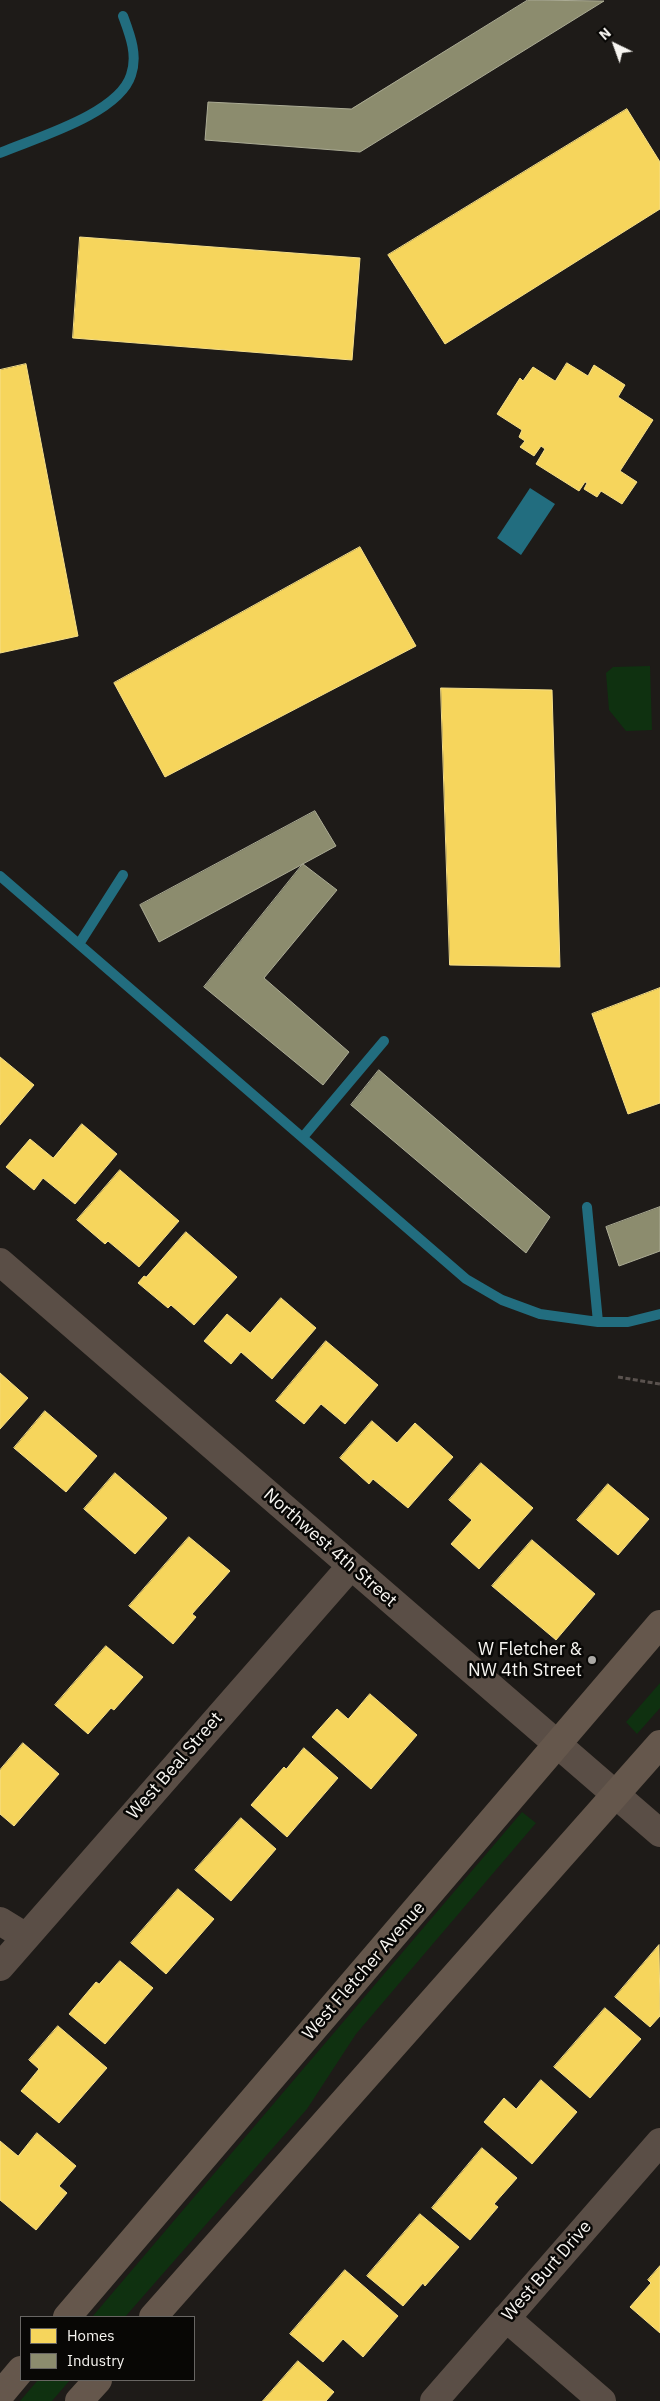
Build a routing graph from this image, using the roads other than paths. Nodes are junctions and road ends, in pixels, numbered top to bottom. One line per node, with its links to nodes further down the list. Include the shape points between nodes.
1 (0, 1262): 2 (street, Northwest 4th Street)
2 (351, 1566): 5 (street, Northwest 4th Street); 9 (street, West Beal Street)
3 (660, 1624): 5 (main road, West Fletcher Avenue)
4 (660, 1744): 6 (main road)
5 (557, 1745): 6 (street, Northwest 4th Street); 12 (main road, West Fletcher Avenue)
6 (616, 1795): 7 (street, Northwest 4th Street); 13 (main road)
7 (660, 1833)
8 (0, 1921): 9 (street)
9 (26, 1937): 10 (street, West Beal Street)
10 (0, 1967)
11 (660, 2142): 14 (street, West Burt Drive)
12 (68, 2316)
13 (154, 2316)
14 (506, 2318): 19 (street, West Burt Drive); 20 (street)
15 (20, 2371): 17 (main road)
16 (97, 2381): 18 (main road)
17 (0, 2395)
18 (79, 2401)
19 (434, 2401)
20 (602, 2401)

